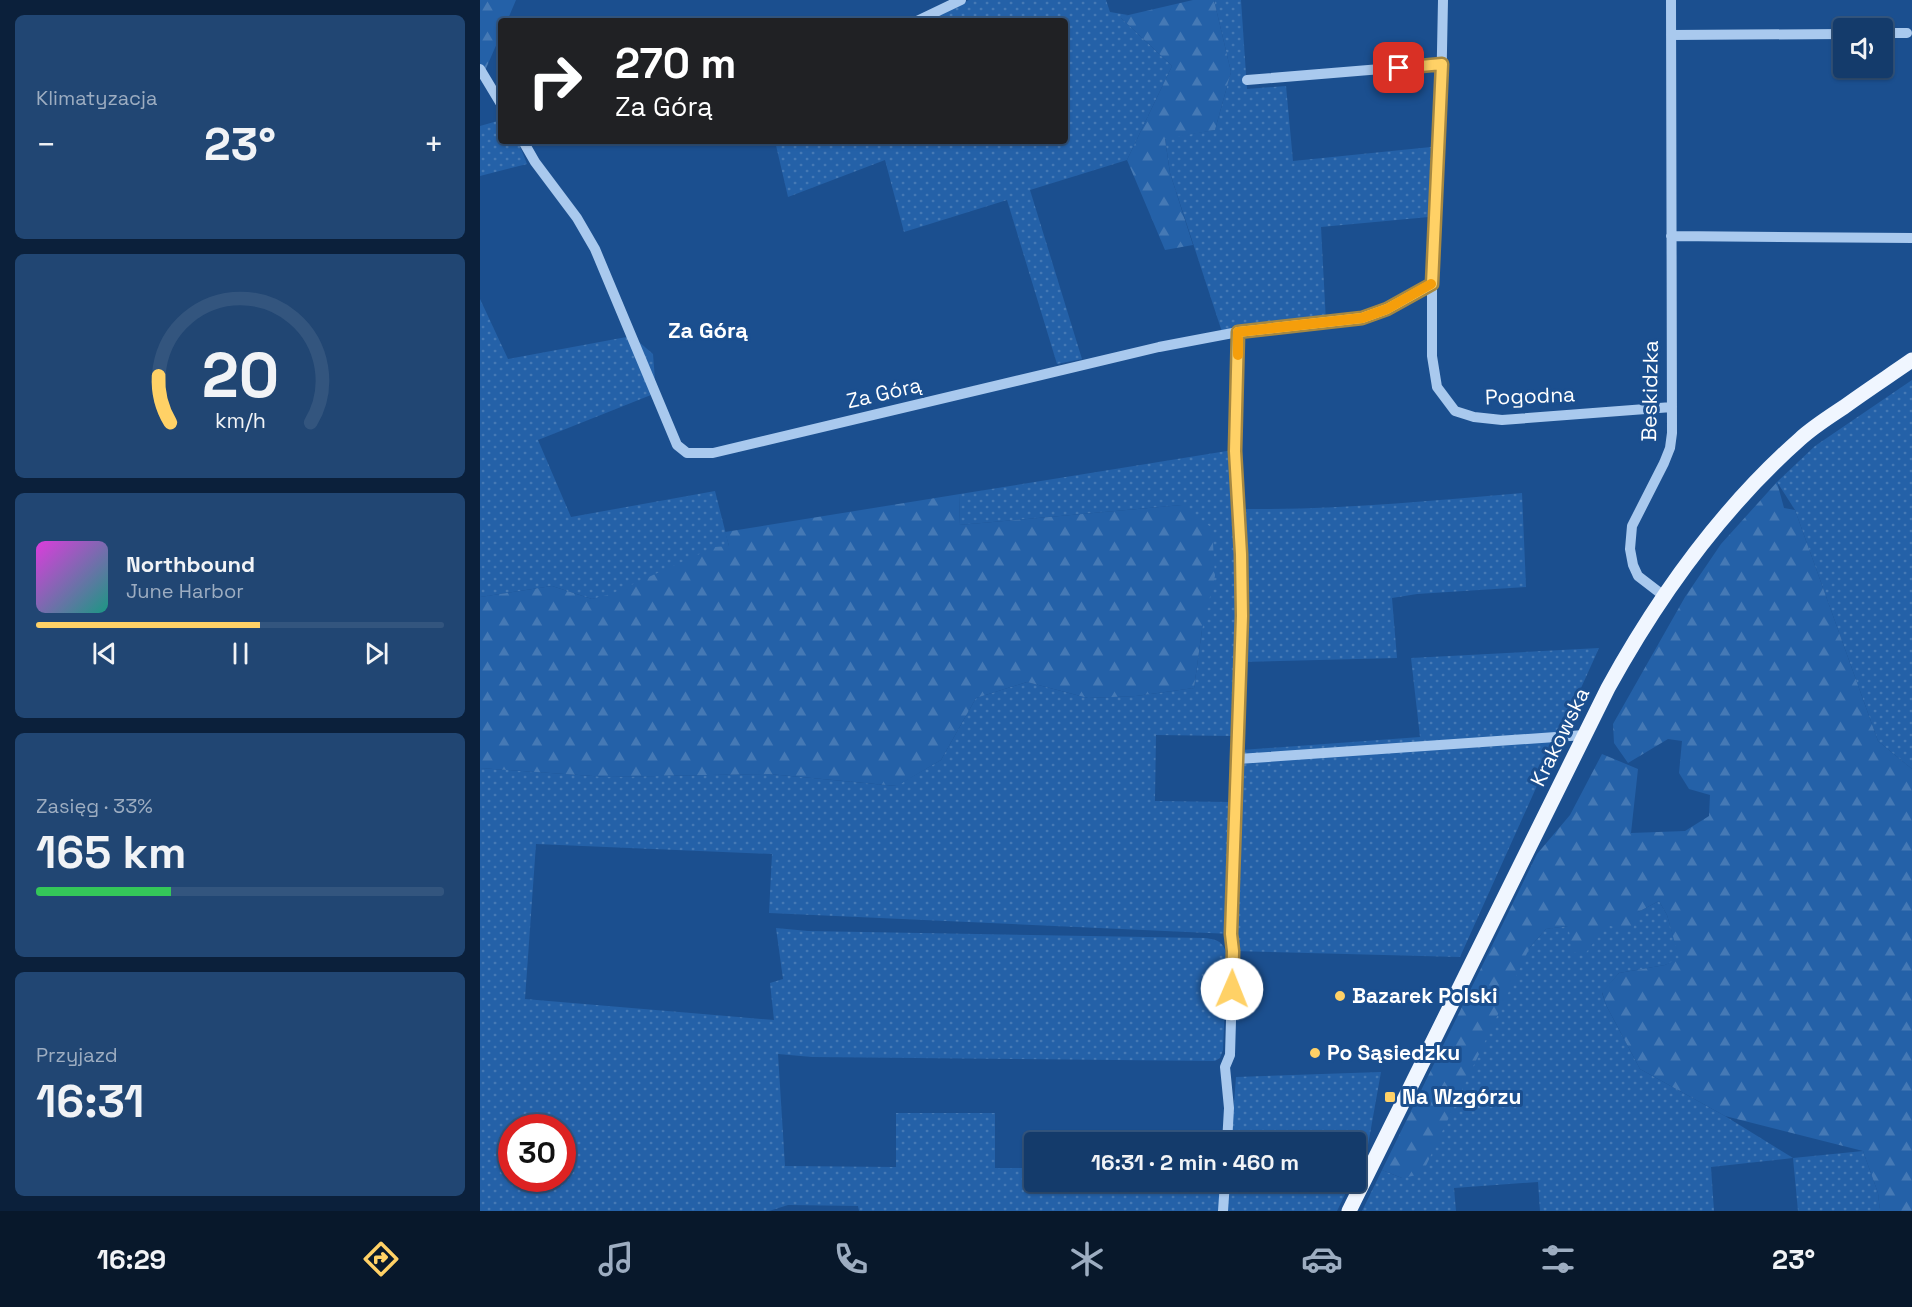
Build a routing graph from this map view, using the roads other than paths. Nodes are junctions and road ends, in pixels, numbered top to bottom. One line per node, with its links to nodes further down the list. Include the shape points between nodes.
1 (961, 0): 4 (street)
2 (1443, 0): 9 (street, Pogodna)
3 (1671, 0): 8 (street, Beskidzka)
4 (923, 18)
5 (1833, 33): 8 (street)
6 (1893, 33): 7 (street)
7 (1908, 33)
8 (1671, 35): 14 (street, Beskidzka)
9 (1442, 64): 11 (street); 16 (street, Pogodna)
10 (480, 69): 12 (street)
11 (1247, 80)
12 (498, 99)
13 (525, 144): 17 (street, Za Górą, via 595,249 677,445 687,453 713,453 1159,347)
14 (1671, 236): 15 (street); 19 (street, Beskidzka)
15 (1912, 238)
16 (1432, 284): 17 (street, Za Górą, via 1362,318); 19 (street, Pogodna, via 1433,372 1437,387 1455,411 1502,420)
17 (1238, 332): 22 (street, via 1235,451 1242,616)
18 (1912, 360): 20 (main road, Krakowska, via 1800,439 1731,508)
19 (1672, 407): 20 (street, Beskidzka, via 1670,448 1632,526 1630,549 1638,576)
20 (1664, 596): 21 (main road, Krakowska, via 1627,653)
21 (1584, 735): 22 (street); 26 (main road, Krakowska)
22 (1238, 759): 23 (street, via 1230,1055 1225,1066)
23 (1228, 1132)
24 (1224, 1192): 25 (street)
25 (1223, 1211)
26 (1349, 1211)

